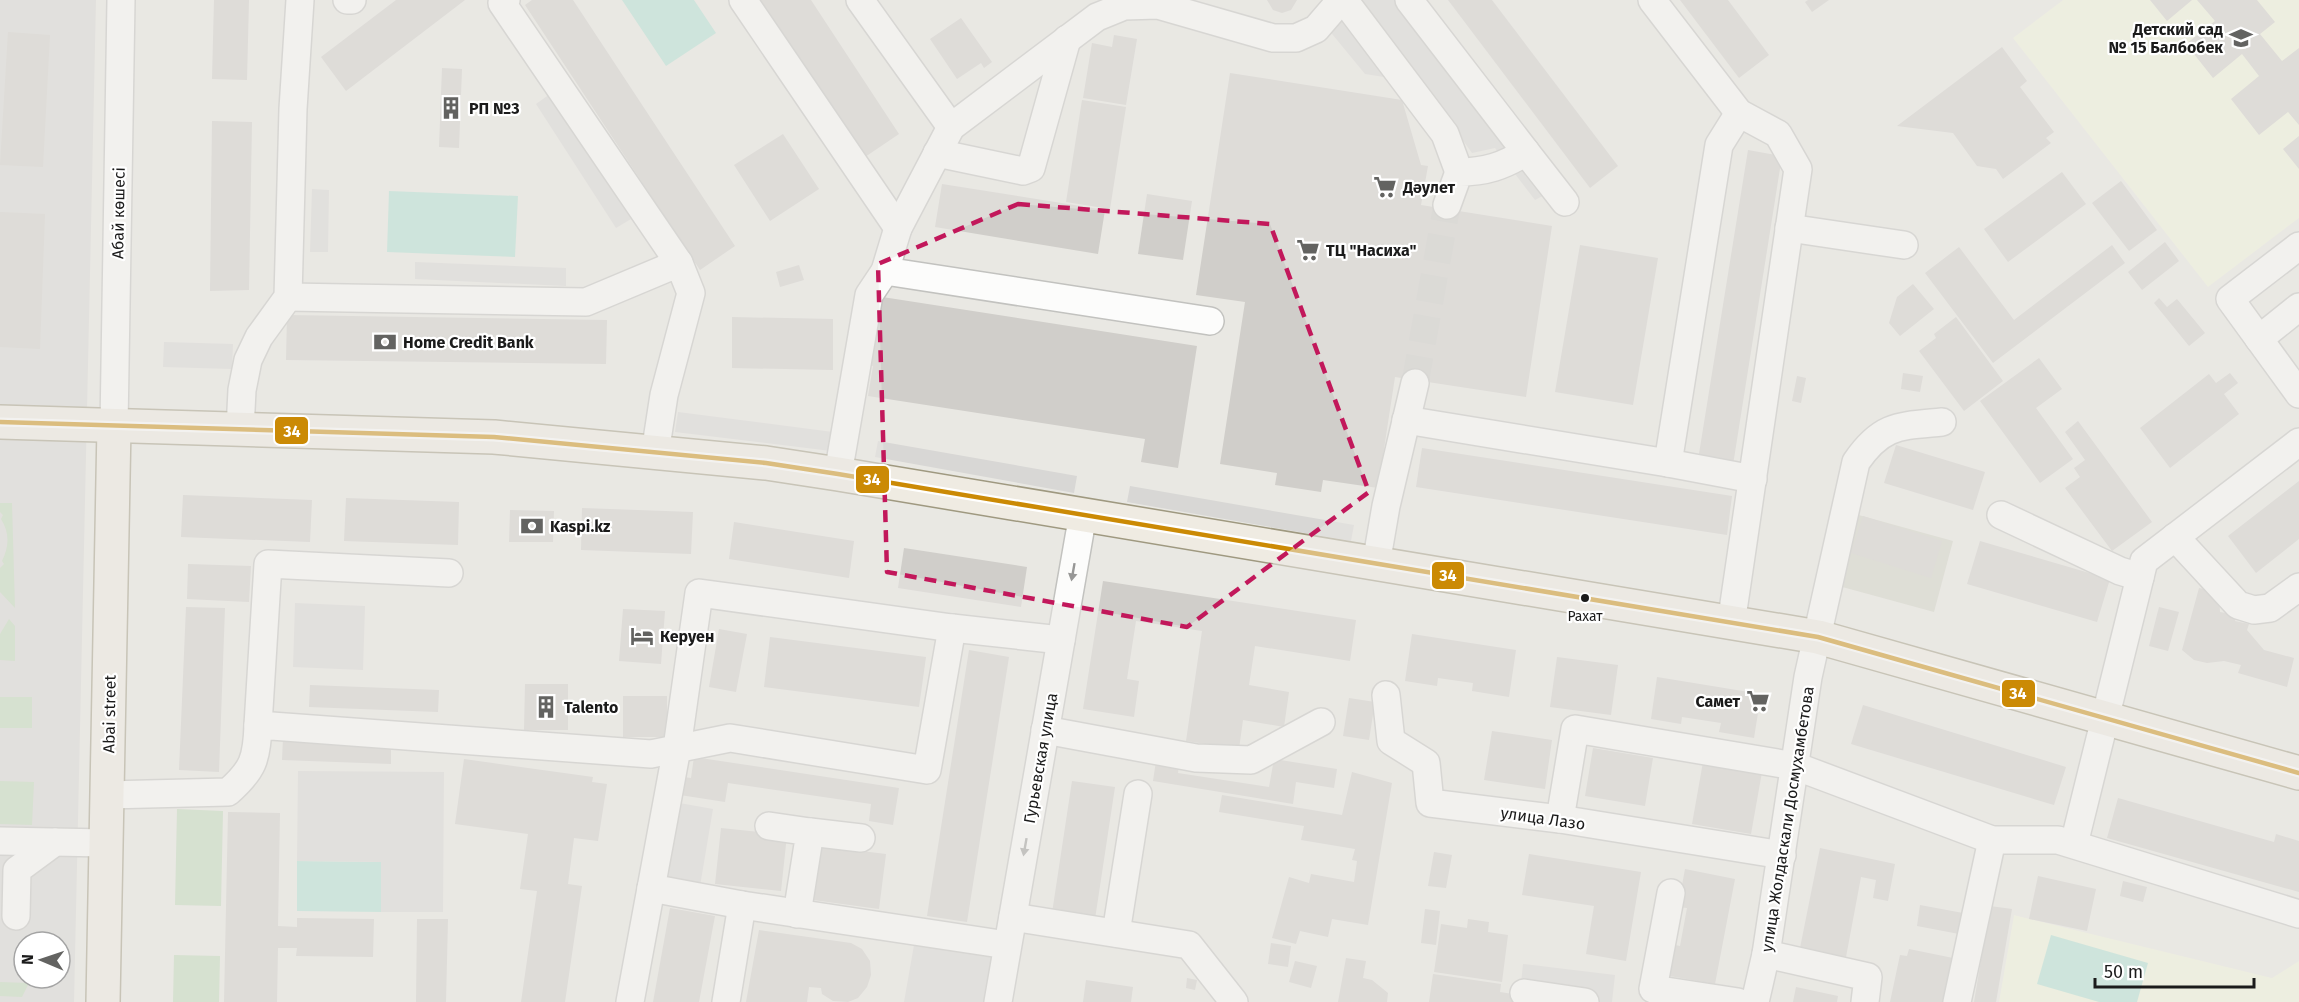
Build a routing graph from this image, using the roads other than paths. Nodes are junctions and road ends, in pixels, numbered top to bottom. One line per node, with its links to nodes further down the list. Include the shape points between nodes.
1 (121, 0): 32 (street, Абай көшесі)
2 (300, 0): 23 (street)
3 (506, 0): 21 (street, via 502,3 508,13)
4 (742, 0): 17 (street)
5 (860, 0): 11 (street)
6 (1342, 0): 9 (street, via 1316,29 1296,38 1273,38 1158,5 1115,9 1097,16); 14 (street, via 1445,134)
7 (1409, 0): 12 (street)
8 (1652, 0): 10 (street)
9 (1067, 39): 11 (street); 13 (street, via 1031,168 1023,171)
10 (1739, 113): 18 (street, via 1778,134 1798,169); 36 (street, via 1719,145)
11 (951, 127): 13 (street)
12 (1526, 152): 14 (street, via 1503,166); 15 (street)
13 (937, 153): 17 (street)
14 (1459, 172): 16 (street)
15 (1566, 202)
16 (1447, 205)
17 (898, 228): 22 (street)
18 (1789, 228): 19 (street); 38 (street)
19 (1904, 245)
20 (2299, 246): 26 (street, via 2230,299)
21 (678, 263): 23 (street, via 586,302); 35 (street, via 691,293 664,395)
22 (885, 271): 25 (street); 37 (street, via 869,295)
23 (288, 297): 33 (street, via 259,337 248,360)
24 (2299, 307): 26 (street)
25 (1210, 321)
26 (2259, 339): 28 (street)
27 (1415, 383): 29 (street)
28 (2299, 394)
29 (1406, 420): 36 (street); 42 (street)
30 (0, 422): 32 (main road)
31 (1942, 422): 48 (street, улица Жолдаскали Досмухамбетова, via 1892,427 1869,443 1856,462)
32 (114, 426): 33 (main road); 59 (main road, Abai street)
33 (240, 430): 35 (main road, via 494,437)
34 (2299, 442): 41 (street)
35 (655, 453): 37 (main road)
36 (1668, 463): 38 (street)
37 (838, 474): 39 (main road)
38 (1753, 479): 46 (street)
39 (1083, 514): 42 (main road); 49 (street, Гурьевская улица, one-way to 49)
40 (2001, 515): 44 (street)
41 (2175, 537): 44 (street, via 2144,561); 45 (street, via 2238,605 2254,610 2270,608)
42 (1376, 564): 46 (main road)
43 (449, 573): 53 (street, via 268,564)
44 (2140, 577): 51 (street)
45 (2299, 587)
46 (1731, 624): 48 (main road)
47 (952, 628): 49 (street); 55 (street, via 927,770 730,738); 55 (street, via 699,593)
48 (1818, 637): 51 (main road); 56 (street, улица Жолдаскали Досмухамбетова)
49 (1061, 640): 54 (street, Гурьевская улица)
50 (1386, 694): 60 (street, улица Лазо, via 1391,741 1426,763 1430,803)
51 (2107, 719): 57 (main road); 68 (street)
52 (1321, 722): 54 (street, via 1251,760 1196,758)
53 (258, 725): 55 (street, via 651,754); 59 (street, via 257,754 246,776 228,792)
54 (1045, 730): 76 (street, Гурьевская улица, one-way to 76)
55 (677, 748): 70 (street)
56 (1795, 766): 60 (street, via 1575,729); 64 (street); 69 (street, улица Жолдаскали Досмухамбетова)
57 (2299, 772)
58 (1138, 794): 77 (street)
59 (107, 795): 67 (main road, Abai street)
60 (1560, 819): 69 (street, улица Лазо)
61 (770, 826): 62 (street)
62 (810, 832): 63 (street); 73 (street)
63 (861, 838)
64 (1992, 840): 68 (street, via 2058,840); 90 (street)
65 (0, 841): 66 (street)
66 (55, 842): 67 (street); 75 (street, via 17,870)
67 (106, 843): 81 (main road, Abai street)
68 (2074, 844): 74 (street)
69 (1782, 855): 79 (street, улица Жолдаскали Досмухамбетова)
70 (651, 888): 72 (street); 82 (street)
71 (1671, 893): 87 (street, via 1653,989)
72 (742, 905): 73 (street); 83 (street)
73 (797, 914): 78 (street)
74 (2299, 914)
75 (16, 916)
76 (1013, 917): 77 (street); 78 (street, Гурьевская улица)
77 (1116, 933): 85 (street, via 1189,945)
78 (1007, 945): 84 (street, Гурьевская улица)
79 (1766, 954): 88 (street, улица Жолдаскали Досмухамбетова); 89 (street, via 1868,977)
80 (1524, 993): 86 (street)
81 (103, 1002)
82 (630, 1002)
83 (726, 1002)
84 (998, 1002)
85 (1234, 1002)
86 (1585, 1002)
87 (1738, 1002)
88 (1755, 1002)
89 (1865, 1002)
90 (1957, 1002)

